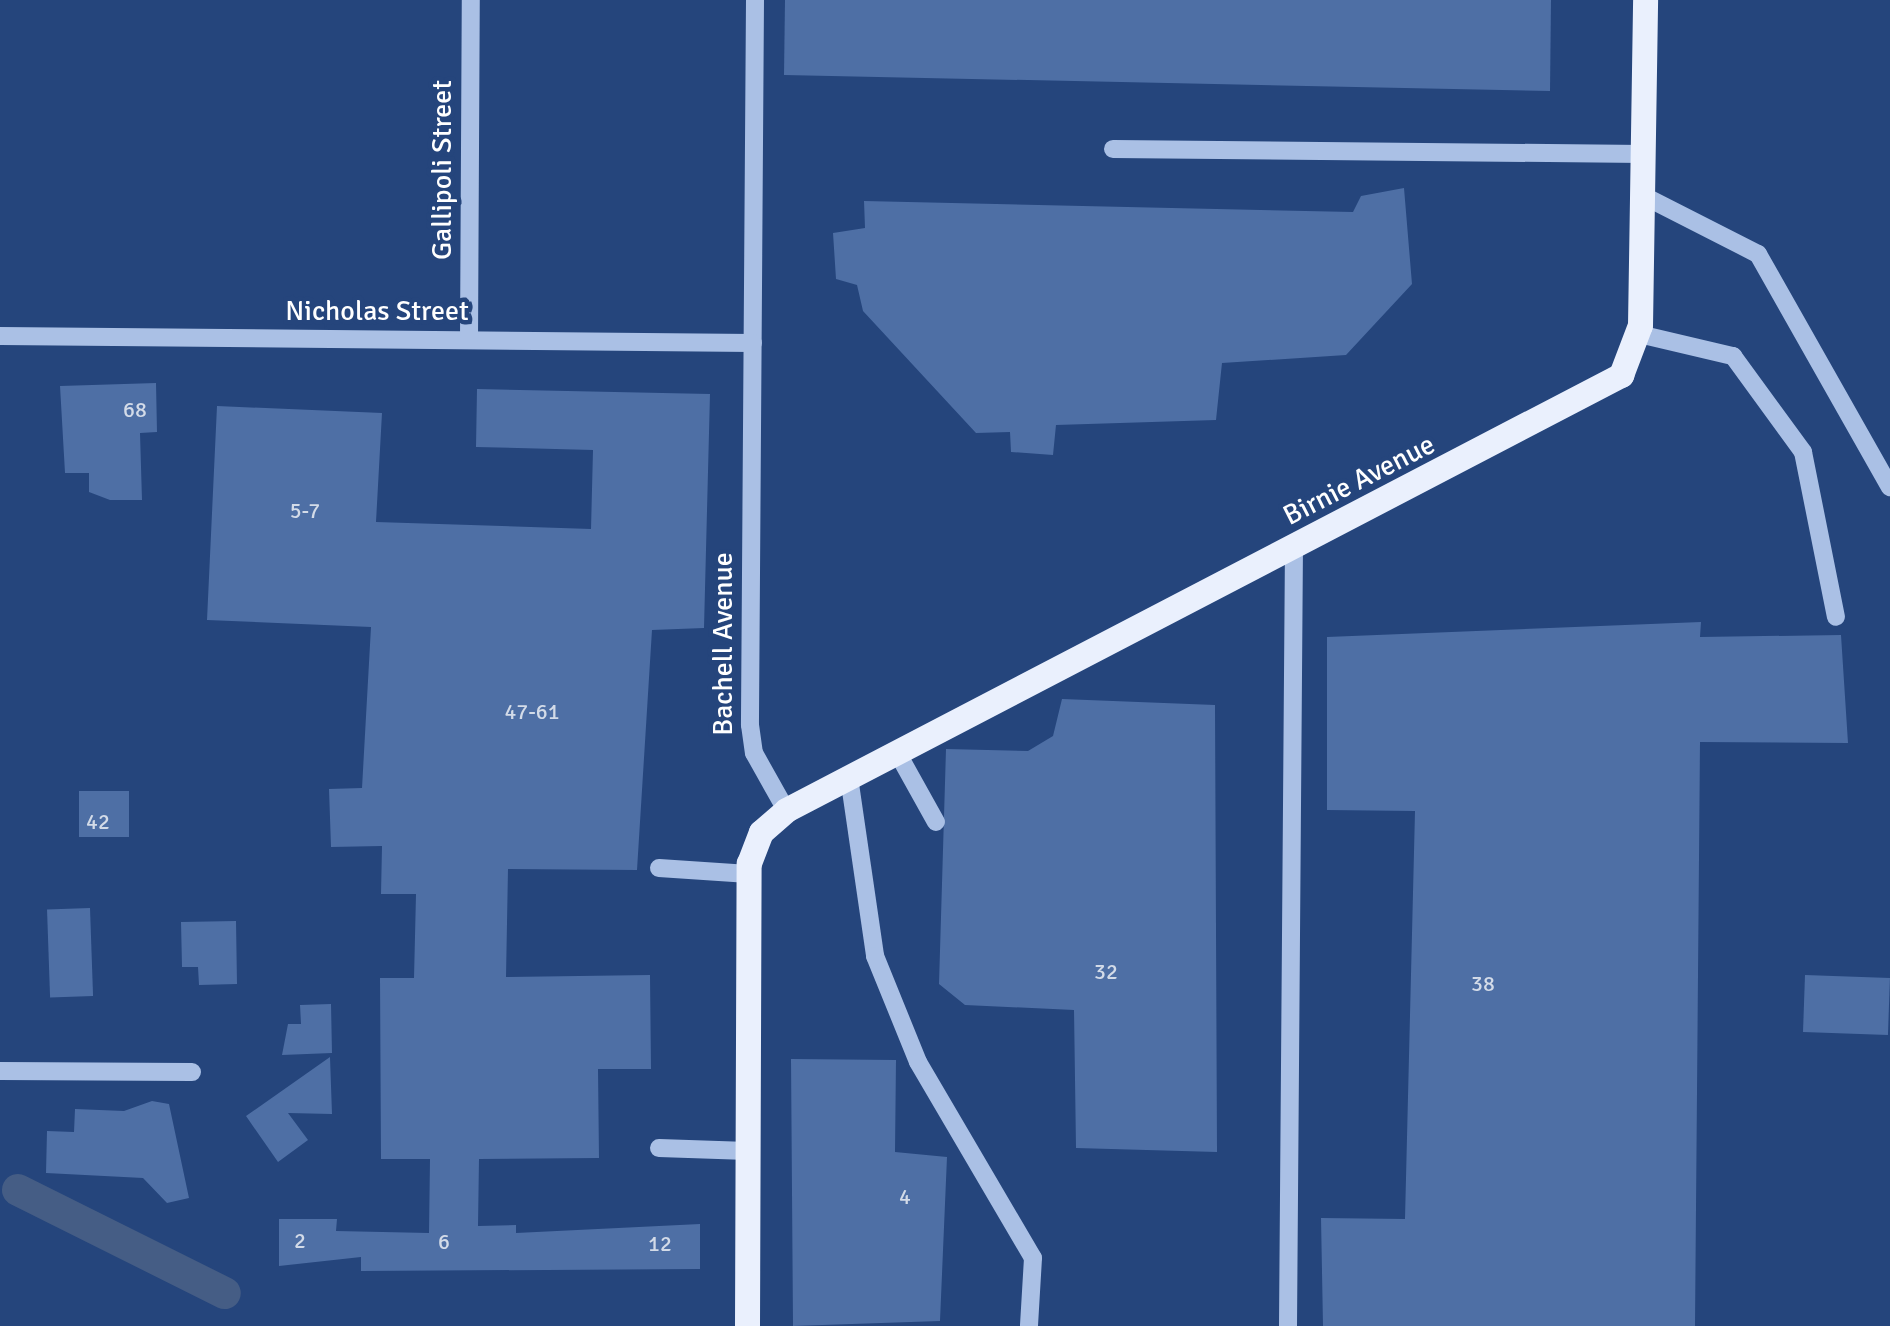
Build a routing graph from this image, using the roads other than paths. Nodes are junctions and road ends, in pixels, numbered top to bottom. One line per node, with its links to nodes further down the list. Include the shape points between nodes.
1 (471, 0): 9 (street, Gallipoli Street)
2 (755, 0): 10 (street, Bachell Avenue)
3 (1645, 0): 5 (main road, Birnie Avenue)
4 (1113, 149): 5 (street)
5 (1644, 154): 6 (main road, Birnie Avenue)
6 (1644, 196): 7 (main road, Birnie Avenue); 11 (street, via 1758,254)
7 (1639, 334): 12 (main road, Birnie Avenue, via 1632,360 1607,385); 13 (street, via 1732,356 1804,452)
8 (0, 336): 9 (street, Nicholas Street)
9 (469, 340): 10 (street, Nicholas Street)
10 (754, 342): 16 (street, Bachell Avenue, via 750,726 754,754)
11 (1890, 486)
12 (1294, 547): 14 (main road, Birnie Avenue); 26 (street)
13 (1836, 617)
14 (898, 752): 15 (main road, Birnie Avenue); 17 (street)
15 (848, 778): 16 (main road, Birnie Avenue); 25 (street, via 875,956 918,1062 1034,1258)
16 (786, 810): 19 (main road, via 760,832)
17 (936, 822)
18 (659, 868): 19 (street)
19 (749, 874): 23 (main road)
20 (0, 1071): 21 (street)
21 (192, 1072)
22 (659, 1148): 23 (street)
23 (748, 1151): 24 (main road)
24 (747, 1326)
25 (1030, 1326)
26 (1288, 1326)

